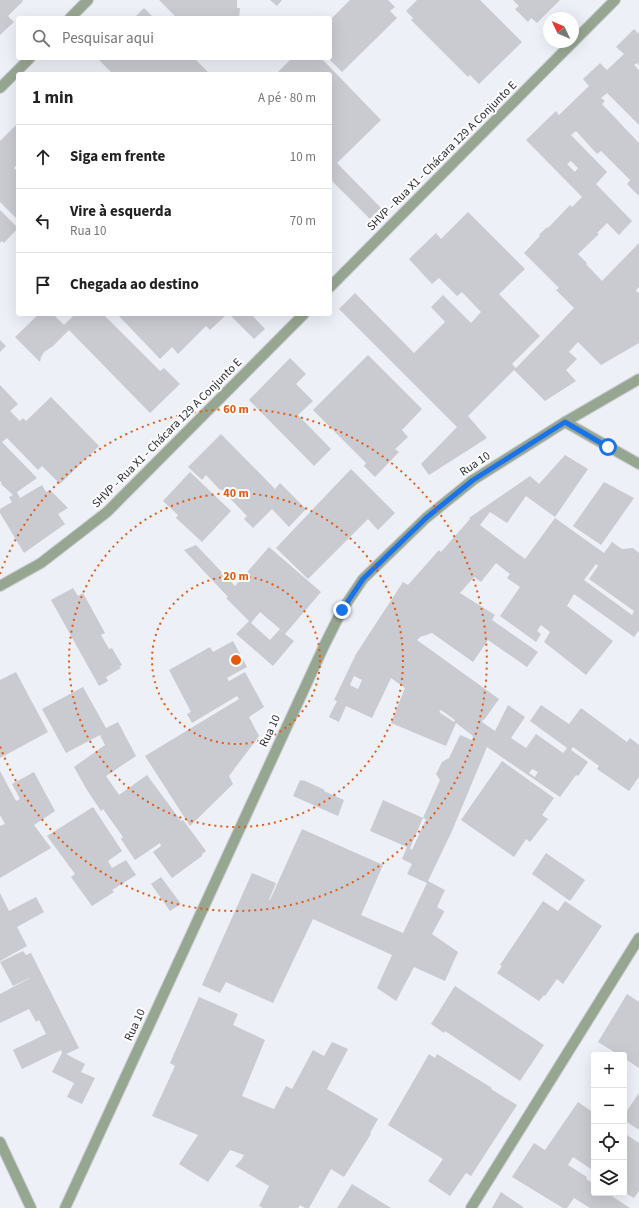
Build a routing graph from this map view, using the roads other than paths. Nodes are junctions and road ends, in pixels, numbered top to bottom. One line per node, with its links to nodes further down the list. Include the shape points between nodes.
1 (88, 0): 3 (street)
2 (614, 0): 4 (street, SHVP - Rua X1 - Chácara 129 A Conjunto E)
3 (72, 16)
4 (579, 36)
5 (567, 48): 10 (street, SHVP - Rua X1 - Chácara 129 A Conjunto E)
6 (28, 60): 7 (street)
7 (16, 72)
8 (16, 72): 9 (street)
9 (0, 88)
10 (332, 286)
11 (302, 316): 15 (street, SHVP - Rua X1 - Chácara 129 A Conjunto E, via 107,512 41,563)
12 (639, 379): 13 (street, Rua 10)
13 (565, 422): 14 (street); 19 (street, Rua 10, via 473,480 426,518 363,579 342,610)
14 (639, 464)
15 (0, 586)
16 (639, 938): 20 (street)
17 (0, 1142): 18 (street)
18 (31, 1208)
19 (64, 1208)
20 (471, 1208)

